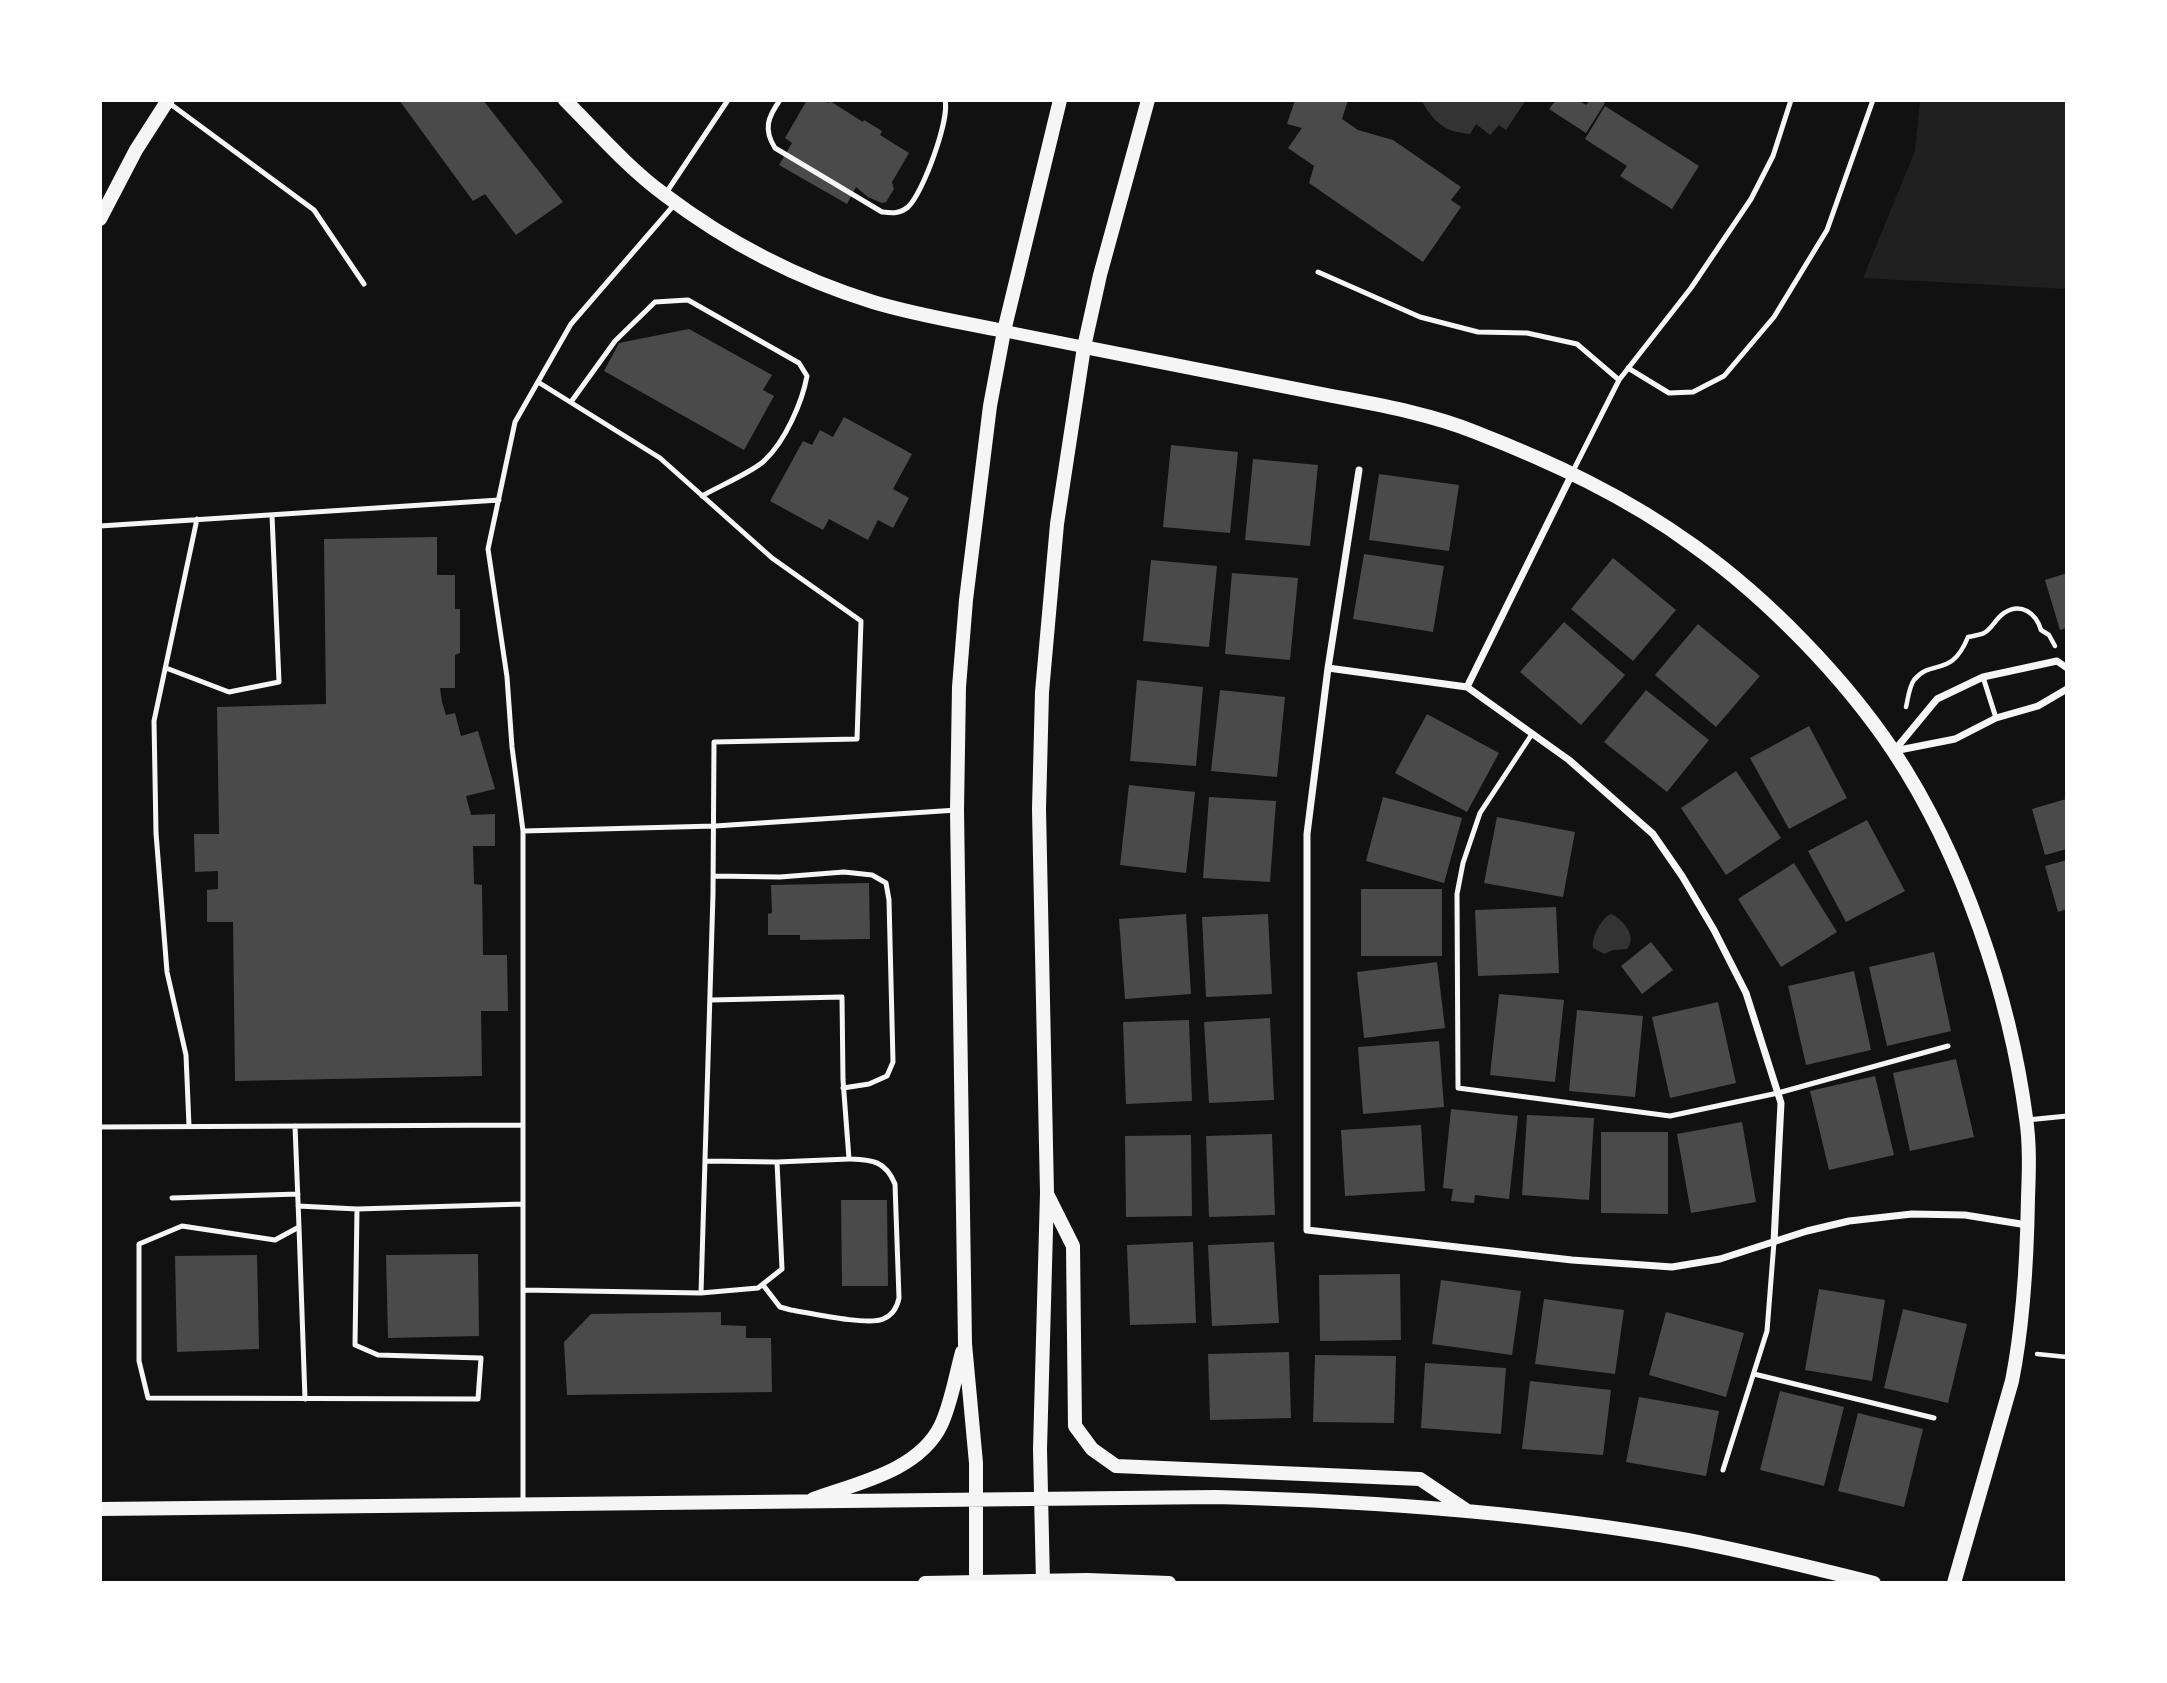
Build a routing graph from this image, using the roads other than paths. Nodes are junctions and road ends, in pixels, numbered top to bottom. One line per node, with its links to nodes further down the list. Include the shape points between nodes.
1 (565, 100): 10 (main road)
2 (728, 100): 10 (lane)
3 (780, 100): 4 (lane, via 768,120 775,148 882,212 896,214 908,207 919,191 945,124)
4 (945, 100)
5 (1060, 100): 14 (main road)
6 (1148, 100): 15 (main road)
7 (1790, 100): 16 (lane, via 1773,156 1751,199 1691,288)
8 (1873, 100): 16 (lane, via 1827,230 1774,317 1724,376 1693,392 1669,393)
9 (167, 101): 11 (main road); 13 (lane, via 314,210)
10 (670, 199): 14 (main road, via 766,259 822,285 875,303); 18 (lane, via 571,324)
11 (100, 219)
12 (1318, 272): 17 (lane, via 1420,317 1478,332 1527,333 1577,344)
13 (364, 284)
14 (1004, 331): 15 (street); 36 (main road, via 965,600)
15 (1084, 347): 21 (main road, via 1396,409 1470,430); 53 (main road, via 1058,524 1042,692 1039,809)
16 (1628, 368): 17 (lane)
17 (1619, 380): 21 (lane)
18 (538, 382): 19 (lane); 23 (lane, via 515,422)
19 (570, 402): 22 (lane, via 660,458); 22 (lane, via 615,341 655,302 688,300 799,363 807,376 803,397 765,461)
20 (1359, 470): 29 (street)
21 (1572, 473): 31 (street); 35 (main road, via 1645,513 1747,589 1807,646)
22 (702, 496): 37 (lane, via 772,558 861,621 856,740 714,742)
23 (499, 500): 24 (lane); 38 (lane, via 488,550 508,677)
24 (272, 515): 25 (lane); 28 (lane, via 279,682 229,692)
25 (197, 519): 26 (lane); 28 (lane)
26 (100, 526)
27 (2067, 667): 30 (street, via 2057,660)
28 (166, 668): 47 (lane, via 154,721 156,833 167,972 186,1055)
29 (1328, 668): 31 (street); 61 (street, via 1307,834 1307,1230 1672,1267 1720,1259)
30 (1983, 677): 33 (lane); 35 (street, via 1937,699)
31 (1467, 687): 34 (street)
32 (2067, 689): 33 (street, via 2038,706)
33 (1996, 718): 35 (street, via 1955,739)
34 (1532, 734): 43 (street, via 1569,760 1653,834 1682,876 1746,993); 43 (lane, via 1480,813 1457,894 1458,1088 1670,1116)
35 (1894, 752): 45 (main road, via 1963,884 1993,967)
36 (957, 810): 37 (lane); 65 (main road)
37 (715, 826): 38 (lane); 39 (lane)
38 (523, 831): 46 (lane)
39 (714, 876): 40 (lane); 42 (lane, via 844,872 872,875 886,883 893,1062 887,1076)
40 (710, 1000): 42 (lane, via 842,997); 51 (lane)
41 (1948, 1046): 43 (lane)
42 (843, 1088): 50 (lane)
43 (1778, 1093): 61 (street, via 1782,1103)
44 (2067, 1116): 45 (lane)
45 (2027, 1120): 59 (main road)
46 (523, 1125): 48 (lane); 56 (lane)
47 (189, 1126): 48 (lane); 49 (lane)
48 (295, 1126): 54 (lane)
49 (100, 1127)
50 (849, 1159): 52 (lane); 62 (lane, via 877,1162 895,1184 897,1308 886,1318 872,1321 790,1310 780,1307)
51 (706, 1161): 52 (lane); 64 (lane)
52 (777, 1162): 62 (lane, via 782,1269)
53 (1047, 1193): 70 (main road); 75 (main road, via 1073,1246 1075,1426 1092,1449 1116,1466 1420,1479)
54 (298, 1194): 55 (lane); 57 (lane)
55 (173, 1198)
56 (523, 1204): 58 (lane); 63 (lane)
57 (298, 1206): 58 (lane); 60 (lane)
58 (358, 1209): 67 (lane, via 355,1345 378,1355 481,1358 478,1399)
59 (2028, 1225): 61 (street, via 1965,1215 1912,1214 1849,1221); 81 (main road, via 2012,1381)
60 (299, 1227): 67 (lane); 67 (lane, via 275,1240 182,1226 139,1244 139,1361 148,1398)
61 (1774, 1242): 66 (lane, via 1767,1331)
62 (763, 1285): 64 (lane)
63 (523, 1290): 64 (lane); 73 (lane)
64 (701, 1293)
65 (965, 1344): 71 (main road); 72 (main road, via 941,1426 923,1451 897,1468)
66 (1754, 1374): 68 (lane); 69 (lane)
67 (305, 1399)
68 (1934, 1418)
69 (1723, 1470)
70 (1041, 1499): 71 (main road); 75 (main road, via 1298,1499); 76 (main road)
71 (976, 1500): 72 (main road); 78 (main road)
72 (803, 1502): 73 (main road)
73 (523, 1506): 74 (main road)
74 (100, 1509)
75 (1466, 1510): 80 (main road, via 1683,1540)
76 (1043, 1582): 78 (main road); 79 (main road)
77 (925, 1583): 78 (main road)
78 (976, 1583)
79 (1169, 1583)
80 (1874, 1583)
81 (1954, 1583)

